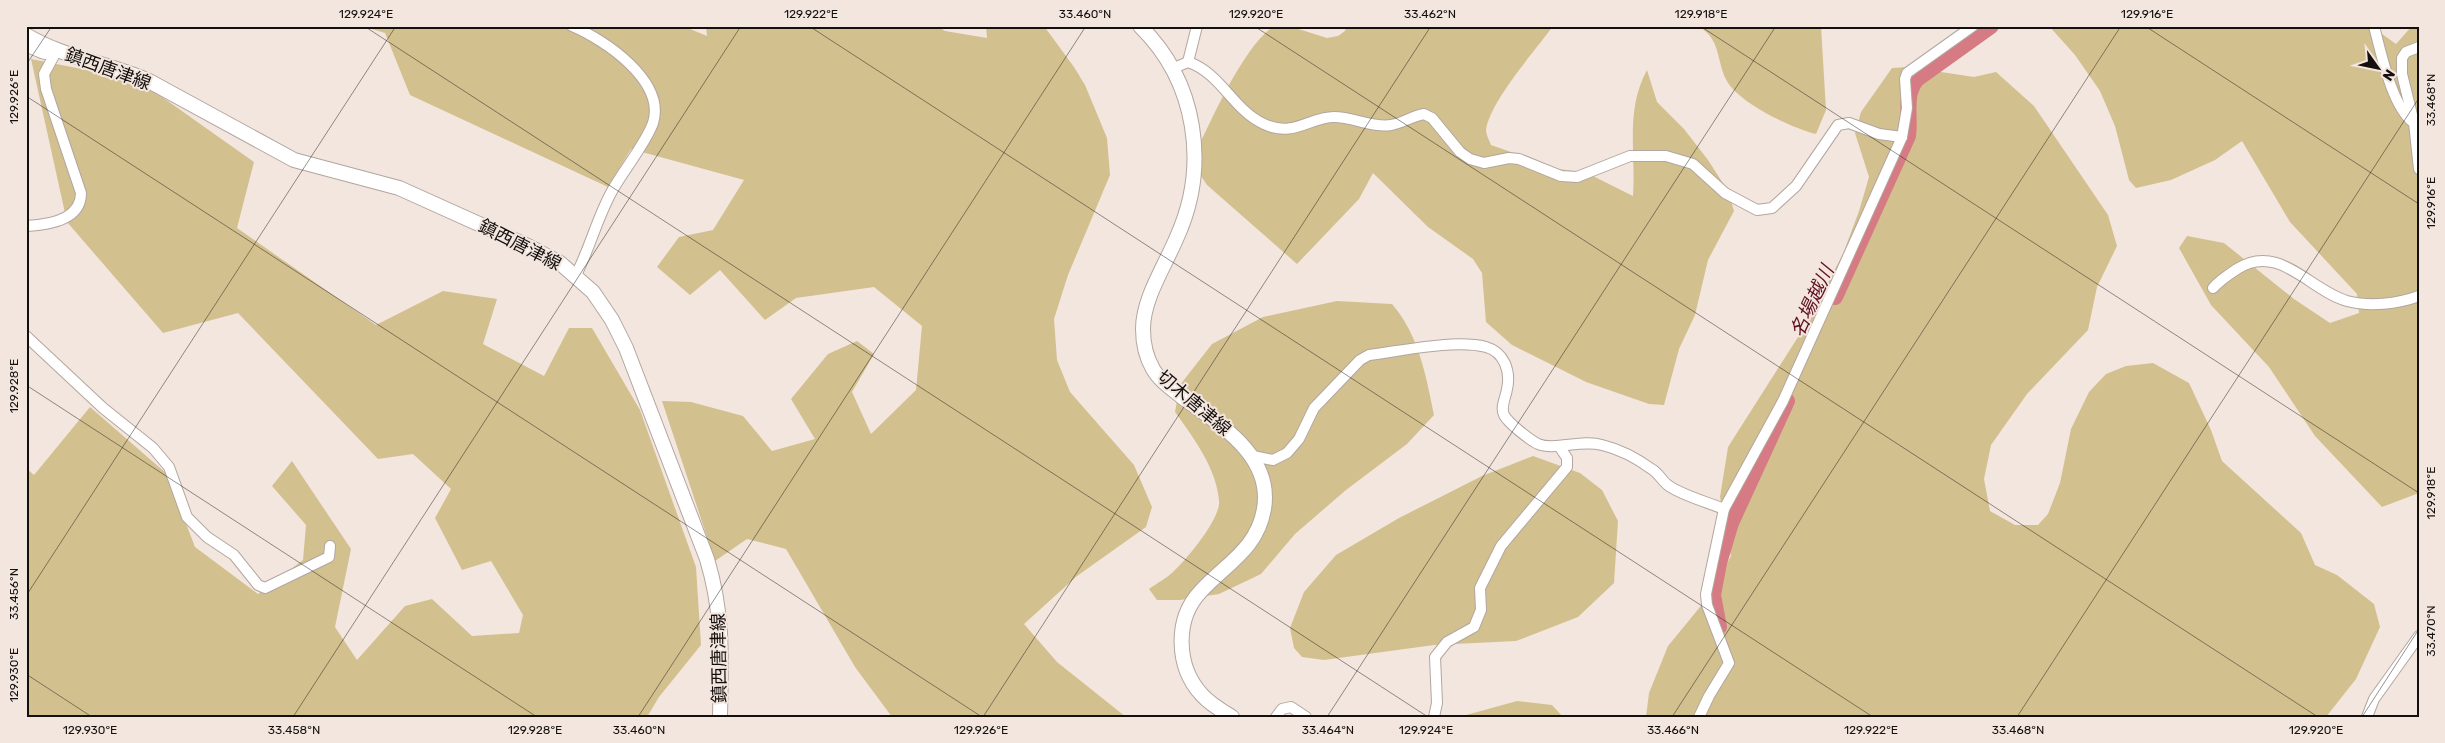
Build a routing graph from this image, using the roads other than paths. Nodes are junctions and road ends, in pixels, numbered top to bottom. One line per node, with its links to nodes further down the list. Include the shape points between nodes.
1 (572, 26): 16 (street, via 620,55 647,83 656,112 652,125 611,192)
2 (1140, 26): 11 (main road, 切木唐津線)
3 (1197, 26): 10 (street)
4 (1973, 26): 13 (street, via 1907,73 1907,108)
5 (2374, 26): 12 (street, via 2397,105)
6 (26, 35): 9 (main road, 鎮西唐津線)
7 (26, 47): 9 (street, via 49,55)
8 (2419, 47): 12 (street, via 2406,52 2402,58 2402,74)
9 (57, 50): 15 (street, via 44,74 46,89 81,193 81,202 75,212 57,222); 16 (main road, 鎮西唐津線, via 141,77 294,160 399,188 530,247 560,262)
10 (1188, 62): 11 (street); 13 (street, via 1213,75 1247,112 1264,125 1299,128 1322,118 1336,117 1390,126 1424,114 1432,118 1460,152 1470,159 1484,163 1509,158 1561,176 1577,177 1630,156 1666,156 1693,164 1725,193 1757,210 1772,208 1796,186 1838,125 1849,123 1879,134)
11 (1174, 68): 21 (main road, 切木唐津線, via 1190,111 1195,153 1194,180 1189,208 1147,304 1143,327 1145,348 1153,368 1168,386 1235,437)
12 (2414, 123): 14 (street)
13 (1902, 137): 22 (street, via 1783,401)
14 (2419, 169)
15 (26, 226)
16 (576, 275): 25 (main road, 鎮西唐津線, via 612,320 626,348 707,559 722,634)
17 (2213, 288): 18 (street, via 2244,265 2259,260 2272,261 2296,272 2328,293 2348,301 2372,304 2402,302)
18 (2419, 296)
19 (26, 336): 23 (street, via 103,408 153,448 168,467 188,517 207,537 234,555 258,585 265,588 328,557)
20 (1558, 446): 21 (street, via 1540,444 1526,436 1504,415 1502,408 1508,387 1503,357 1484,347 1434,346 1369,355 1360,360 1314,408 1299,439 1287,454 1273,460); 22 (street, via 1579,442 1602,445 1654,470 1669,486); 29 (street, via 1567,458 1567,467 1501,546 1480,588 1480,618 1474,626 1447,642 1435,658 1437,703)
21 (1253, 456): 26 (main road, 切木唐津線, via 1263,479 1265,506 1259,531 1246,550 1190,605 1181,642 1183,663 1202,695)
22 (1724, 509): 30 (street, via 1706,594 1707,605 1729,663)
23 (330, 546)
24 (2419, 636): 31 (street, via 2374,699)
25 (720, 717)
26 (1232, 717)
27 (1276, 717): 28 (street, via 1282,709 1291,707)
28 (1306, 717)
29 (1434, 717)
30 (1699, 717)
31 (2367, 717)

